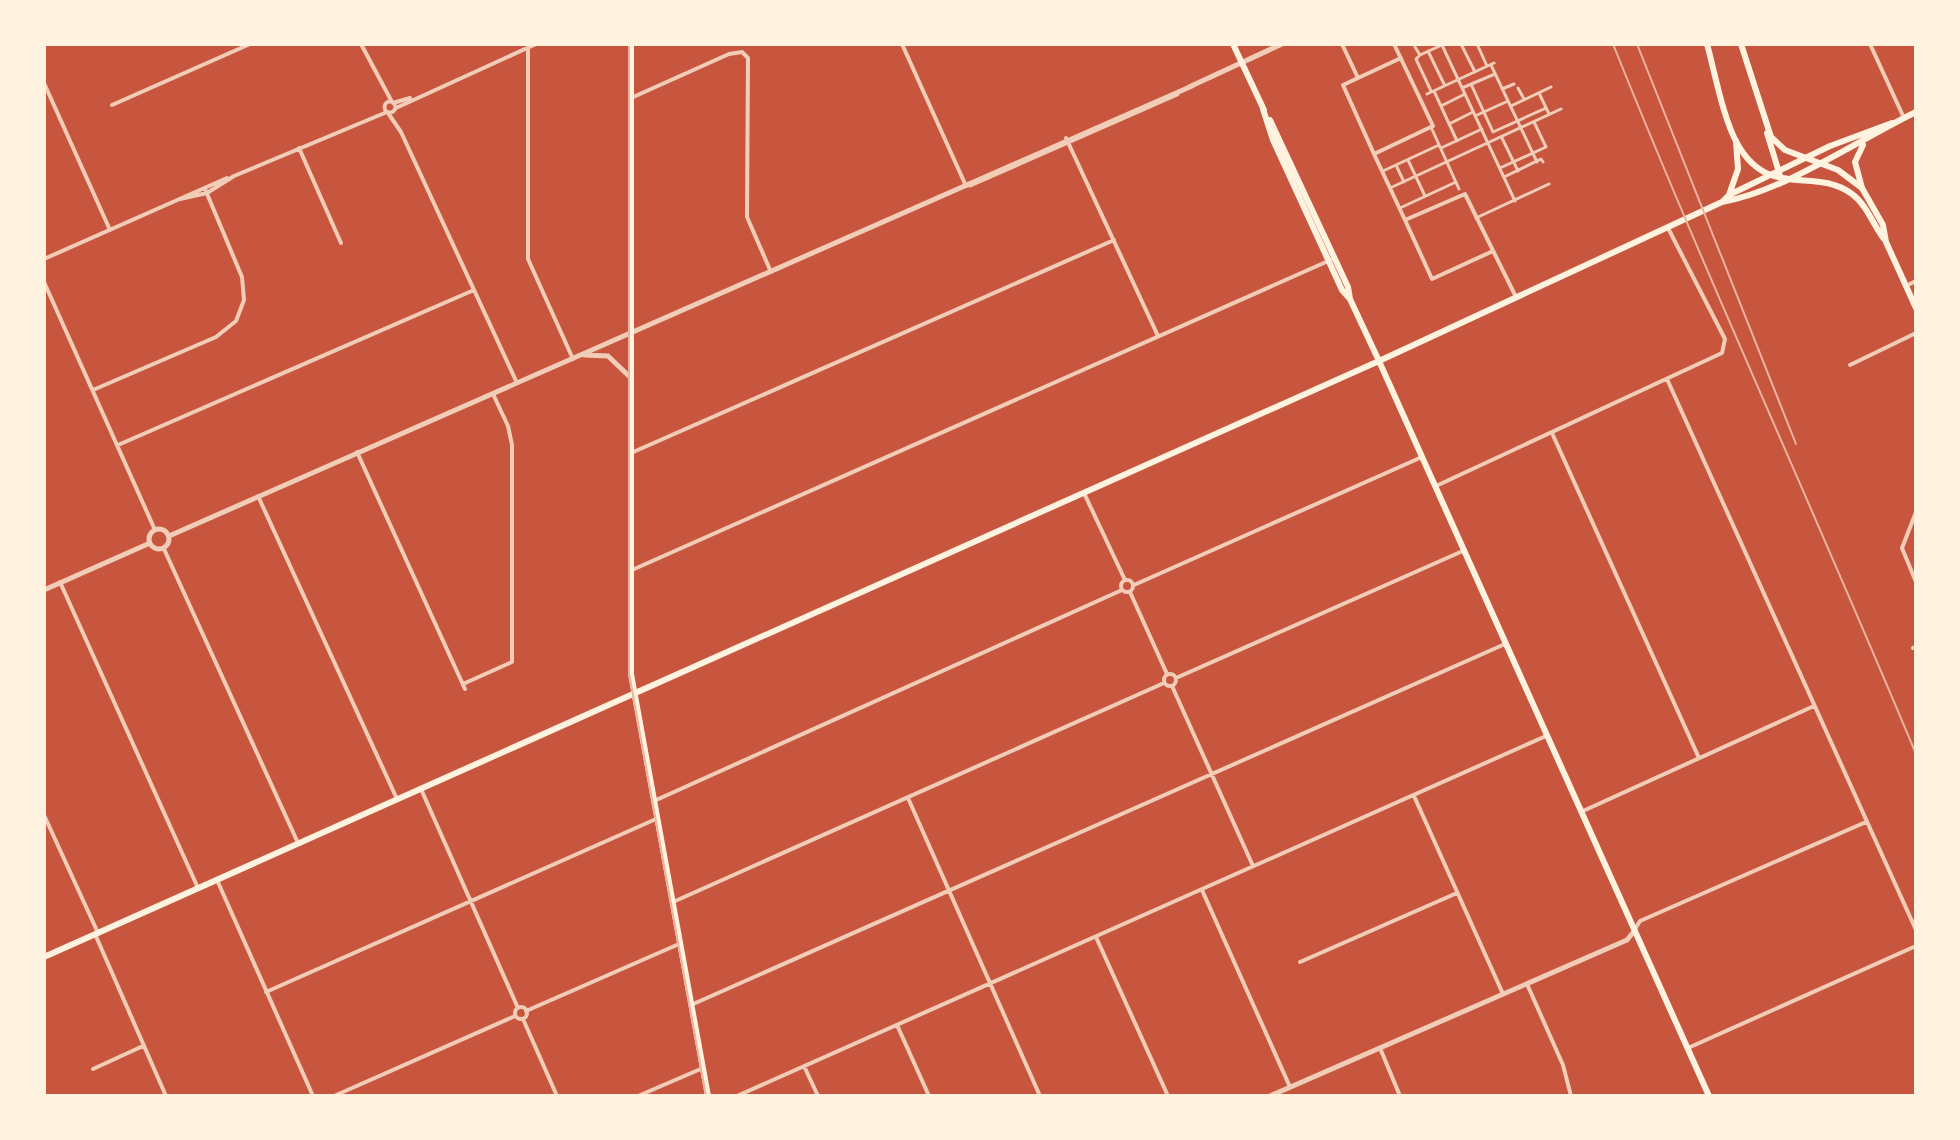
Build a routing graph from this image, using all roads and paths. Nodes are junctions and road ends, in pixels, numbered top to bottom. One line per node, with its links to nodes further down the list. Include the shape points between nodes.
1 (250, 44): 41 (street)
2 (361, 44): 29 (street)
3 (631, 44): 38 (main road)
4 (902, 44): 92 (street)
5 (1233, 44): 20 (main road)
6 (1282, 44): 20 (street)
7 (1342, 44): 24 (street)
8 (1394, 44): 19 (street)
9 (1443, 44): 17 (street); 25 (street)
10 (1461, 44): 22 (street)
11 (1477, 44): 21 (street)
12 (1707, 44): 68 (main road)
13 (1741, 44): 57 (main road)
14 (1870, 44): 52 (street)
15 (532, 45): 42 (street); 123 (street, via 528,259)
16 (1415, 47): 18 (street)
17 (1428, 51): 18 (street); 30 (street)
18 (1420, 55): 35 (street, via 1416,59)
19 (1401, 58): 24 (street); 58 (street)
20 (1242, 63): 66 (street); 111 (main road)
21 (1490, 65): 22 (street); 23 (street)
22 (1475, 72): 25 (street)
23 (1495, 74): 27 (street); 34 (street)
24 (1358, 78): 73 (street, via 1343,85)
25 (1458, 79): 30 (street); 32 (street)
26 (44, 83): 105 (street)
27 (1471, 84): 32 (street); 48 (street)
28 (1514, 84): 34 (street)
29 (381, 86): 42 (street); 46 (street)
30 (1444, 86): 35 (street)
31 (1551, 87): 36 (street)
32 (1462, 88): 37 (street)
33 (1518, 88): 39 (street)
34 (1502, 89): 40 (street)
35 (1431, 92): 43 (street)
36 (1539, 93): 39 (street); 45 (street)
37 (1465, 94): 43 (street); 50 (street)
38 (631, 98): 112 (street, via 729,54 742,52 748,58 747,217); 119 (main road)
39 (1524, 100): 44 (street)
40 (1508, 101): 44 (street); 48 (street)
41 (112, 105)
42 (394, 106): 46 (street); 46 (street); 61 (street)
43 (1441, 106): 56 (street)
44 (1510, 107): 53 (street)
45 (1546, 108): 51 (street); 53 (street)
46 (387, 109): 61 (street); 71 (street)
47 (1561, 109): 51 (street)
48 (1484, 112): 50 (street); 62 (street)
49 (1916, 112): 52 (main road)
50 (1474, 114): 56 (street); 60 (street)
51 (1549, 114): 54 (street)
52 (1904, 118): 55 (main road)
53 (1517, 121): 59 (street); 62 (street)
54 (1534, 122): 59 (street); 72 (street, via 1546,147)
55 (1894, 123): 65 (main road); 74 (main road)
56 (1449, 124): 67 (street)
57 (1766, 126): 74 (main road, via 1780,147); 85 (main road)
58 (1431, 127): 70 (street); 73 (street)
59 (1520, 128): 64 (street); 72 (street)
60 (1482, 129): 63 (street); 67 (street)
61 (401, 132): 116 (street)
62 (1493, 132): 63 (street)
63 (1485, 136): 69 (street)
64 (1502, 136): 69 (street); 77 (street)
65 (1869, 140): 80 (main road); 94 (main road, via 1856,160)
66 (1067, 141): 92 (street); 106 (street)
67 (1457, 141): 70 (street)
68 (1736, 141): 85 (main road, via 1752,161); 97 (main road, via 1738,169)
69 (1488, 143): 76 (street); 82 (street)
70 (1440, 147): 75 (street); 76 (street)
71 (299, 148): 96 (street); 108 (street)
72 (1533, 153): 77 (street); 78 (street)
73 (1374, 154): 83 (street)
74 (1803, 158): 80 (main road); 85 (main road)
75 (1408, 160): 81 (street); 86 (street)
76 (1447, 162): 86 (street); 90 (street)
77 (1514, 162): 82 (street); 84 (street)
78 (1537, 162): 79 (street); 84 (street)
79 (1543, 162)
80 (1820, 163): 88 (main road); 94 (main road)
81 (1396, 165): 83 (street); 89 (street)
82 (1500, 168): 87 (street)
83 (1383, 171): 93 (street)
84 (1518, 171): 87 (street)
85 (1773, 173): 88 (main road); 97 (main road)
86 (1416, 176): 89 (street); 98 (street)
87 (1504, 177): 99 (street)
88 (1781, 180): 100 (main road); 107 (main road, via 1828,183 1848,191)
89 (1404, 182): 93 (street)
90 (1456, 182): 95 (street); 98 (street)
91 (1549, 184): 99 (street)
92 (966, 186): 112 (street)
93 (1390, 188): 101 (street)
94 (1862, 188): 107 (main road, via 1883,225)
95 (1459, 189)
96 (206, 191): 105 (street); 129 (street, via 242,277 244,300 236,321 216,337)
97 (1729, 195): 100 (main road)
98 (1425, 196): 101 (street)
99 (1515, 201): 102 (street)
100 (1722, 202): 104 (main road)
101 (1400, 208): 103 (street)
102 (1476, 218): 103 (street, via 1465,194); 109 (street)
103 (1405, 220): 109 (street, via 1432,279)
104 (1668, 228): 117 (main road); 127 (street, via 1726,344 1722,353)
105 (110, 230): 110 (street)
106 (1114, 240): 121 (street); 134 (street)
107 (1886, 242): 115 (main road)
108 (341, 243)
109 (1493, 251): 117 (street)
110 (44, 259)
111 (1332, 260): 121 (street); 124 (main road)
112 (771, 272): 119 (street)
113 (1916, 281): 115 (street)
114 (44, 282): 129 (street)
115 (1906, 286): 118 (main road)
116 (474, 290): 128 (street); 132 (street)
117 (1516, 298): 124 (main road)
118 (1916, 308)
119 (631, 333): 122 (street); 126 (main road)
120 (1916, 333): 125 (street)
121 (1159, 336): 145 (street)
122 (580, 356): 123 (street); 126 (street, via 608,356)
123 (573, 359): 128 (street)
124 (1379, 361): 135 (main road); 137 (main road)
125 (1850, 365)
126 (630, 377): 134 (main road)
127 (1667, 379): 131 (street); 159 (street)
128 (517, 383): 130 (street)
129 (93, 390): 132 (street)
130 (493, 394): 133 (street); 133 (street, via 511,436 512,662 464,687)
131 (1552, 433): 136 (street); 161 (street)
132 (118, 445): 140 (street)
133 (357, 452): 138 (street)
134 (631, 453): 145 (main road)
135 (1422, 457): 136 (main road); 149 (street)
136 (1436, 486): 144 (main road)
137 (1084, 493): 146 (street); 158 (main road)
138 (258, 495): 141 (street); 166 (street)
139 (1916, 512): 148 (street, via 1902,548)
140 (155, 530): 141 (street); 142 (street)
141 (169, 536): 143 (street)
142 (150, 543): 143 (street); 147 (street)
143 (164, 549): 172 (street)
144 (1465, 550): 153 (main road); 155 (street)
145 (631, 570): 158 (main road)
146 (1125, 580): 149 (street); 151 (street)
147 (60, 582): 150 (street); 175 (street)
148 (1916, 582)
149 (1134, 585): 152 (street)
150 (45, 587)
151 (1122, 590): 152 (street); 167 (street)
152 (1130, 592): 154 (street)
153 (1507, 643): 160 (main road); 162 (street)
154 (1167, 674): 155 (street); 156 (street)
155 (1176, 678): 157 (street)
156 (1164, 683): 157 (street); 165 (street)
157 (1172, 686): 162 (street)
158 (633, 694): 163 (main road); 167 (main road)
159 (1814, 706): 161 (street); 171 (street)
160 (1549, 736): 164 (street); 168 (main road)
161 (1699, 758): 168 (street)
162 (1211, 774): 173 (street); 176 (street)
163 (421, 789): 166 (main road); 179 (street)
164 (1414, 796): 173 (street); 178 (street)
165 (908, 798): 176 (street); 180 (street)
166 (397, 799): 172 (main road)
167 (652, 802): 170 (main road)
168 (1583, 811): 181 (main road)
169 (44, 815): 183 (street)
170 (656, 819): 179 (street); 180 (main road)
171 (1866, 822): 181 (street, via 1640,921); 182 (street)
172 (298, 843): 174 (main road)
173 (1253, 866): 177 (street)
174 (217, 880): 175 (main road); 191 (street)
175 (198, 888): 183 (main road)
176 (949, 890): 189 (street); 193 (street)
177 (1202, 890): 184 (street); 205 (street)
178 (1457, 893): 188 (street); 192 (street)
179 (471, 901): 191 (street); 194 (street)
180 (672, 903): 185 (main road)
181 (1635, 929): 190 (street, via 1627,940); 201 (main road)
182 (1916, 930)
183 (96, 934): 187 (main road); 199 (street)
184 (1096, 937): 189 (street); 216 (street)
185 (679, 944): 193 (main road); 195 (street)
186 (1916, 946): 201 (street)
187 (44, 957)
188 (1300, 962)
189 (990, 984): 198 (street); 215 (street)
190 (1527, 984): 192 (street); 219 (street)
191 (266, 992): 207 (street)
192 (1503, 994): 200 (street)
193 (691, 1005): 203 (main road)
194 (518, 1008): 195 (street); 196 (street)
195 (526, 1011): 197 (street)
196 (515, 1016): 197 (street); 208 (street)
197 (523, 1019): 209 (street)
198 (897, 1025): 202 (street); 214 (street)
199 (143, 1046): 204 (street); 206 (street)
200 (1380, 1048): 205 (street); 218 (street)
201 (1688, 1048): 220 (main road)
202 (804, 1066): 212 (street); 213 (street)
203 (703, 1068): 210 (street); 211 (main road)
204 (93, 1069)
205 (1290, 1087): 217 (street)
206 (166, 1096)
207 (313, 1096)
208 (334, 1096)
209 (557, 1096)
210 (638, 1096)
211 (708, 1096)
212 (737, 1096)
213 (818, 1096)
214 (929, 1096)
215 (1040, 1096)
216 (1168, 1096)
217 (1270, 1096)
218 (1400, 1096)
219 (1571, 1096)
220 (1709, 1096)

